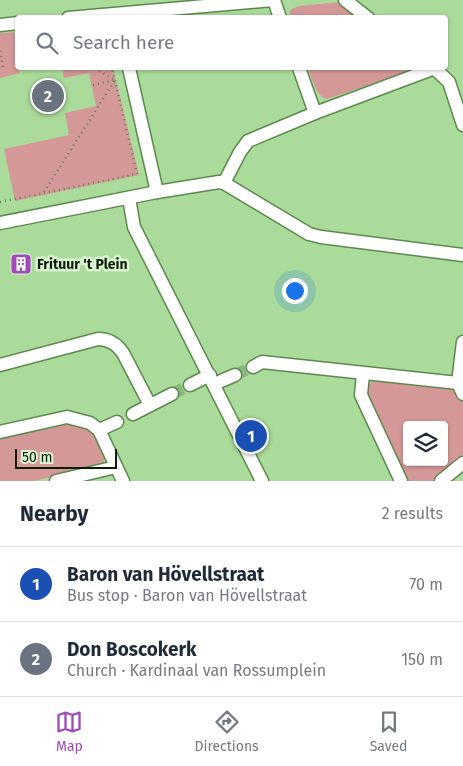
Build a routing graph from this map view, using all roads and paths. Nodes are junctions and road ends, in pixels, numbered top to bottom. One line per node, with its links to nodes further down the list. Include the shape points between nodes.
1 (274, 0): 3 (street); 4 (street)
2 (345, 0): 5 (street)
3 (117, 15)
4 (279, 15)
5 (364, 15)
6 (15, 23): 7 (street)
7 (0, 25)
8 (0, 51): 9 (path, via 3,67)
9 (0, 68)
10 (98, 70): 16 (path)
11 (112, 70): 16 (path)
12 (300, 70): 19 (street)
13 (429, 70): 19 (street)
14 (436, 70): 18 (street)
15 (130, 72): 16 (path); 23 (street)
16 (115, 80): 17 (path); 22 (path); 22 (path, via 137,174)
17 (93, 85)
18 (457, 87): 20 (street)
19 (315, 113): 21 (street, via 248,141)
20 (463, 125)
21 (224, 183): 23 (street); 27 (street, via 309,234)
22 (44, 192): 25 (path)
23 (157, 192): 24 (street)
24 (129, 198): 26 (street); 33 (street, via 134,227)
25 (0, 201)
26 (0, 222)
27 (463, 255)
28 (463, 342): 35 (street)
29 (0, 365): 37 (street, via 98,339 108,340 123,353)
30 (252, 367): 31 (street, via 262,362)
31 (363, 374): 35 (street); 47 (street, via 361,395)
32 (235, 375): 33 (street)
33 (212, 380): 34 (street); 46 (street)
34 (190, 385)
35 (461, 388)
36 (172, 394): 37 (street)
37 (150, 405): 38 (street)
38 (133, 414)
39 (117, 422): 40 (street)
40 (98, 430): 41 (street, via 90,423 67,417); 43 (street)
41 (0, 432)
42 (463, 463): 48 (street)
43 (116, 467): 44 (street); 45 (street)
44 (56, 481)
45 (123, 481)
46 (262, 481)
47 (401, 481)
48 (442, 481)

